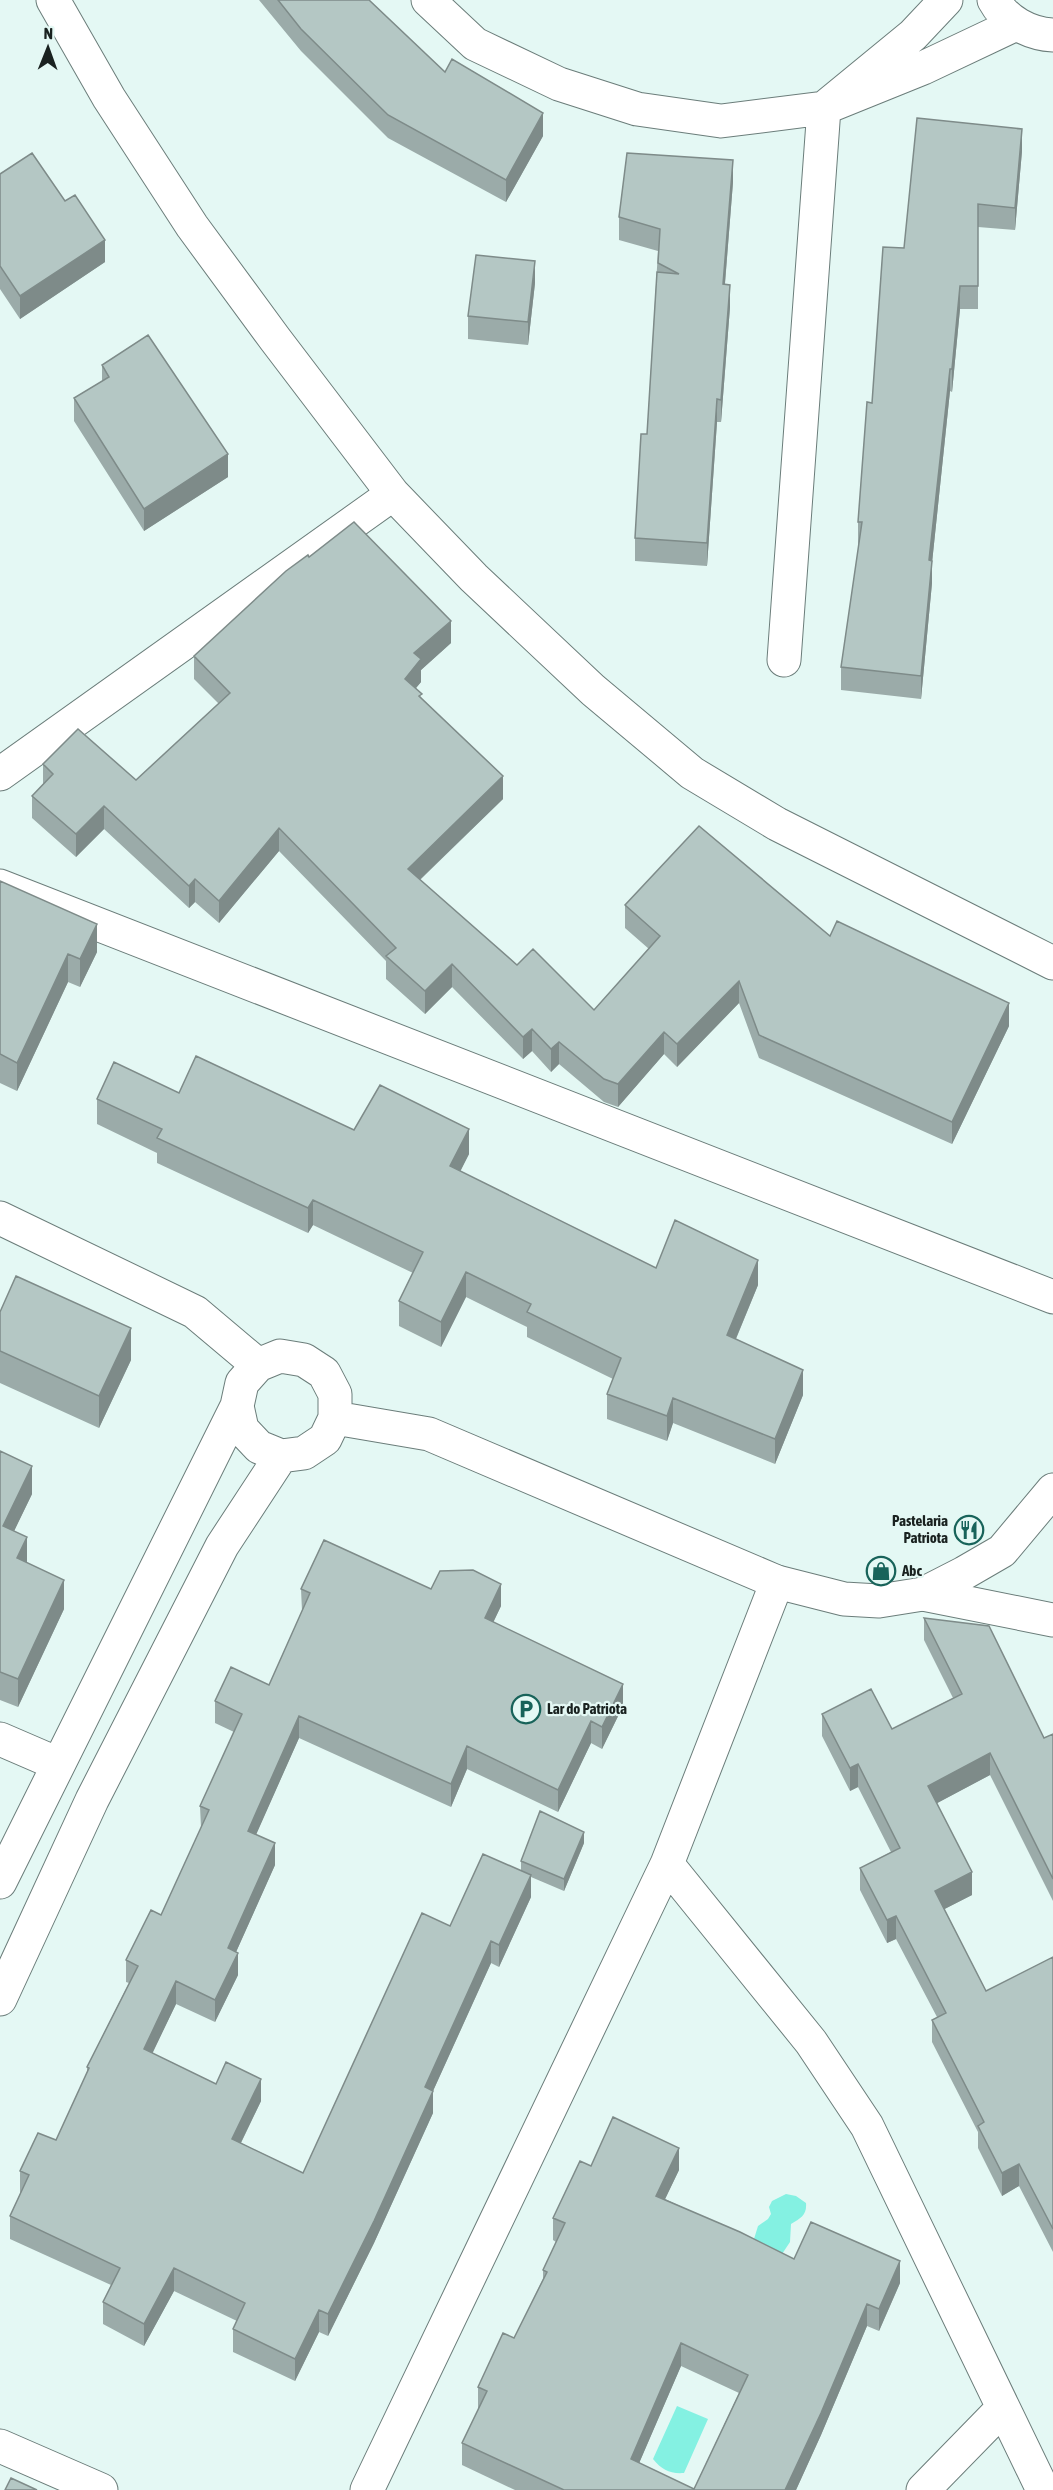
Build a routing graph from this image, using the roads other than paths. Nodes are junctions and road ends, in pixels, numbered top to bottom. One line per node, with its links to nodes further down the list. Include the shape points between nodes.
1 (53, 0): 8 (street, via 109,98 192,226)
2 (428, 0): 7 (street, via 475,44 559,84 637,109 721,121)
3 (946, 0): 7 (street, via 913,35)
4 (994, 0): 5 (street)
5 (1016, 24): 6 (street, via 1038,34); 7 (street, via 923,68)
6 (1053, 35)
7 (824, 108): 9 (street)
8 (393, 494): 10 (street); 12 (street, via 474,578 584,682 692,773 777,824)
9 (784, 660)
10 (0, 774)
11 (0, 886): 14 (street)
12 (1053, 963)
13 (0, 1218): 15 (street, via 195,1312)
14 (1053, 1297)
15 (258, 1365): 16 (street, via 242,1383); 17 (street, via 280,1356 304,1360 324,1373 335,1394)
16 (237, 1406): 18 (street, via 242,1430 259,1447); 24 (street)
17 (335, 1418): 18 (street, via 325,1439 304,1453); 20 (street, via 429,1434)
18 (281, 1456): 27 (street, via 217,1556 92,1800)
19 (1053, 1490): 21 (street, via 1002,1551)
20 (777, 1582): 21 (street, via 844,1599 879,1601); 25 (street)
21 (923, 1594): 22 (street)
22 (1053, 1620)
23 (0, 1739): 24 (street)
24 (58, 1764): 26 (street)
25 (668, 1864): 28 (street, via 811,2042 867,2126); 31 (street)
26 (0, 1882)
27 (0, 1999)
28 (1002, 2409): 32 (street); 33 (street)
29 (0, 2446): 30 (street)
30 (101, 2490)
31 (367, 2490)
32 (923, 2490)
33 (1044, 2490)

